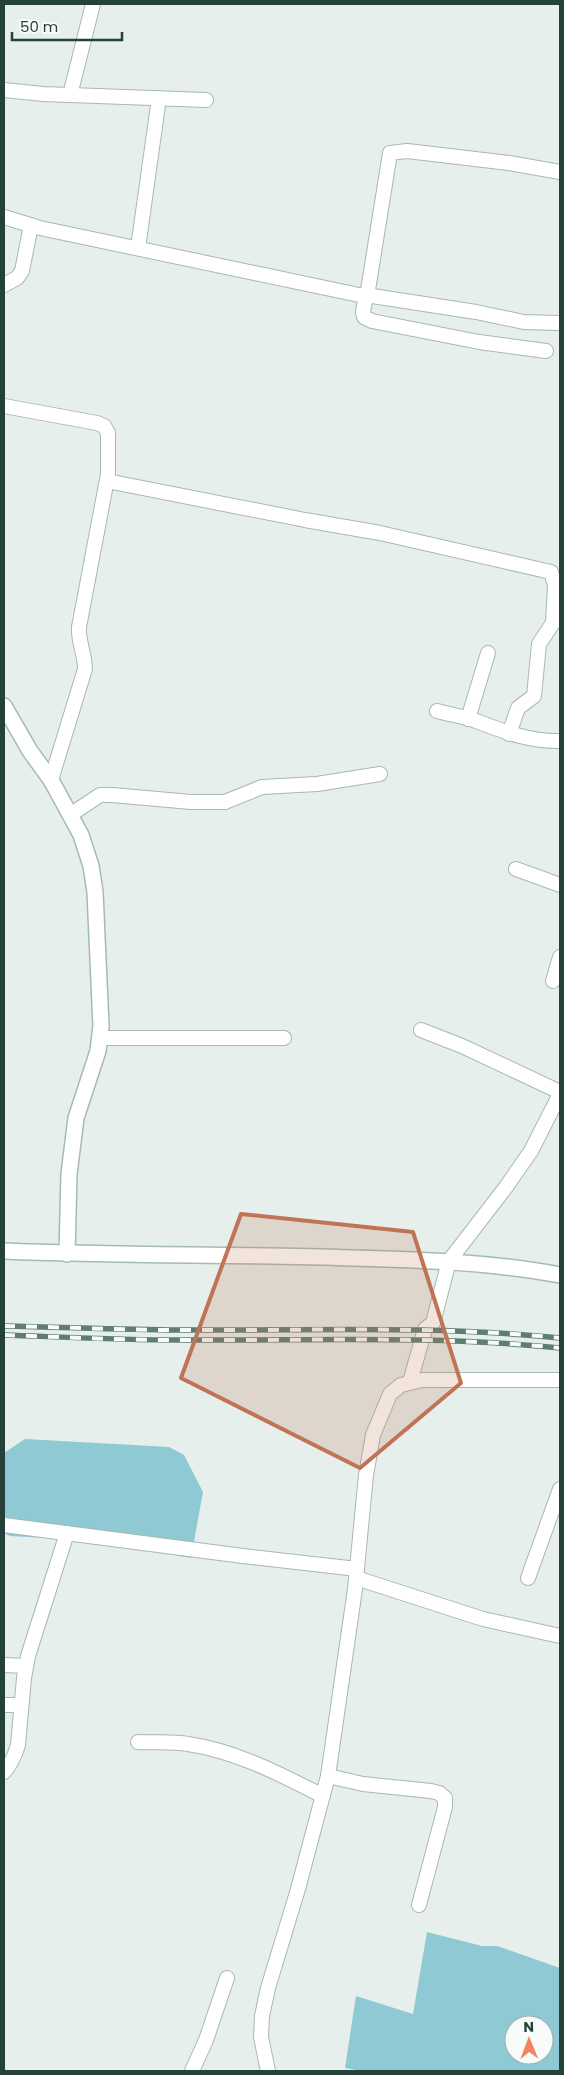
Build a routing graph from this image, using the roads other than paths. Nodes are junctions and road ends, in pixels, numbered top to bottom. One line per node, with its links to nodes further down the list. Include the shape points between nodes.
1 (93, 4): 3 (street)
2 (4, 90): 3 (street)
3 (70, 95): 4 (street)
4 (160, 98): 5 (street); 9 (street)
5 (206, 100)
6 (560, 172): 11 (street, via 407,151 390,153)
7 (4, 217): 8 (street)
8 (31, 225): 9 (street); 10 (street, via 22,271)
9 (138, 248): 11 (street)
10 (4, 285)
11 (366, 294): 12 (street, via 524,322); 13 (street, via 364,317 372,321 479,342)
12 (559, 323)
13 (546, 351)
14 (4, 406): 15 (street, via 104,426 109,444)
15 (107, 481): 20 (street, via 380,533 551,572 555,584 553,624 539,644 534,696 518,708); 23 (street, via 79,627 85,669)
16 (488, 653): 19 (street)
17 (4, 706): 23 (street)
18 (437, 711): 19 (street)
19 (468, 718): 20 (street)
20 (509, 734): 21 (street)
21 (560, 741)
22 (380, 774): 24 (street, via 318,784 262,787 225,802 100,795)
23 (51, 780): 24 (street)
24 (70, 815): 30 (street, via 81,835 91,866 101,993)
25 (516, 869): 26 (street)
26 (560, 885)
27 (560, 958): 28 (street)
28 (554, 981)
29 (421, 1030): 32 (street)
30 (100, 1038): 31 (street); 34 (street, via 76,1118 69,1174)
31 (284, 1038)
32 (560, 1093): 35 (street, via 531,1151)
33 (4, 1251): 34 (street)
34 (67, 1254): 35 (street, via 242,1255)
35 (449, 1262): 36 (street); 38 (street, via 434,1323 426,1330)
36 (560, 1275)
37 (560, 1380): 38 (street)
38 (410, 1382): 42 (street, via 390,1394 373,1435)
39 (560, 1489): 43 (street)
40 (4, 1525): 41 (street)
41 (67, 1533): 42 (street); 46 (street)
42 (356, 1574): 44 (street, via 483,1619); 51 (street)
43 (528, 1578)
44 (560, 1636)
45 (4, 1664): 46 (street)
46 (26, 1666): 48 (street)
47 (4, 1705): 48 (street)
48 (21, 1705): 50 (street, via 15,1755)
49 (138, 1742): 52 (street, via 187,1743 211,1748 267,1768)
50 (4, 1772)
51 (328, 1776): 52 (street); 53 (street, via 363,1784 431,1791 445,1798)
52 (322, 1796): 56 (street, via 262,2016 261,2037)
53 (420, 1905)
54 (228, 1978): 55 (street)
55 (192, 2071)
56 (268, 2071)

